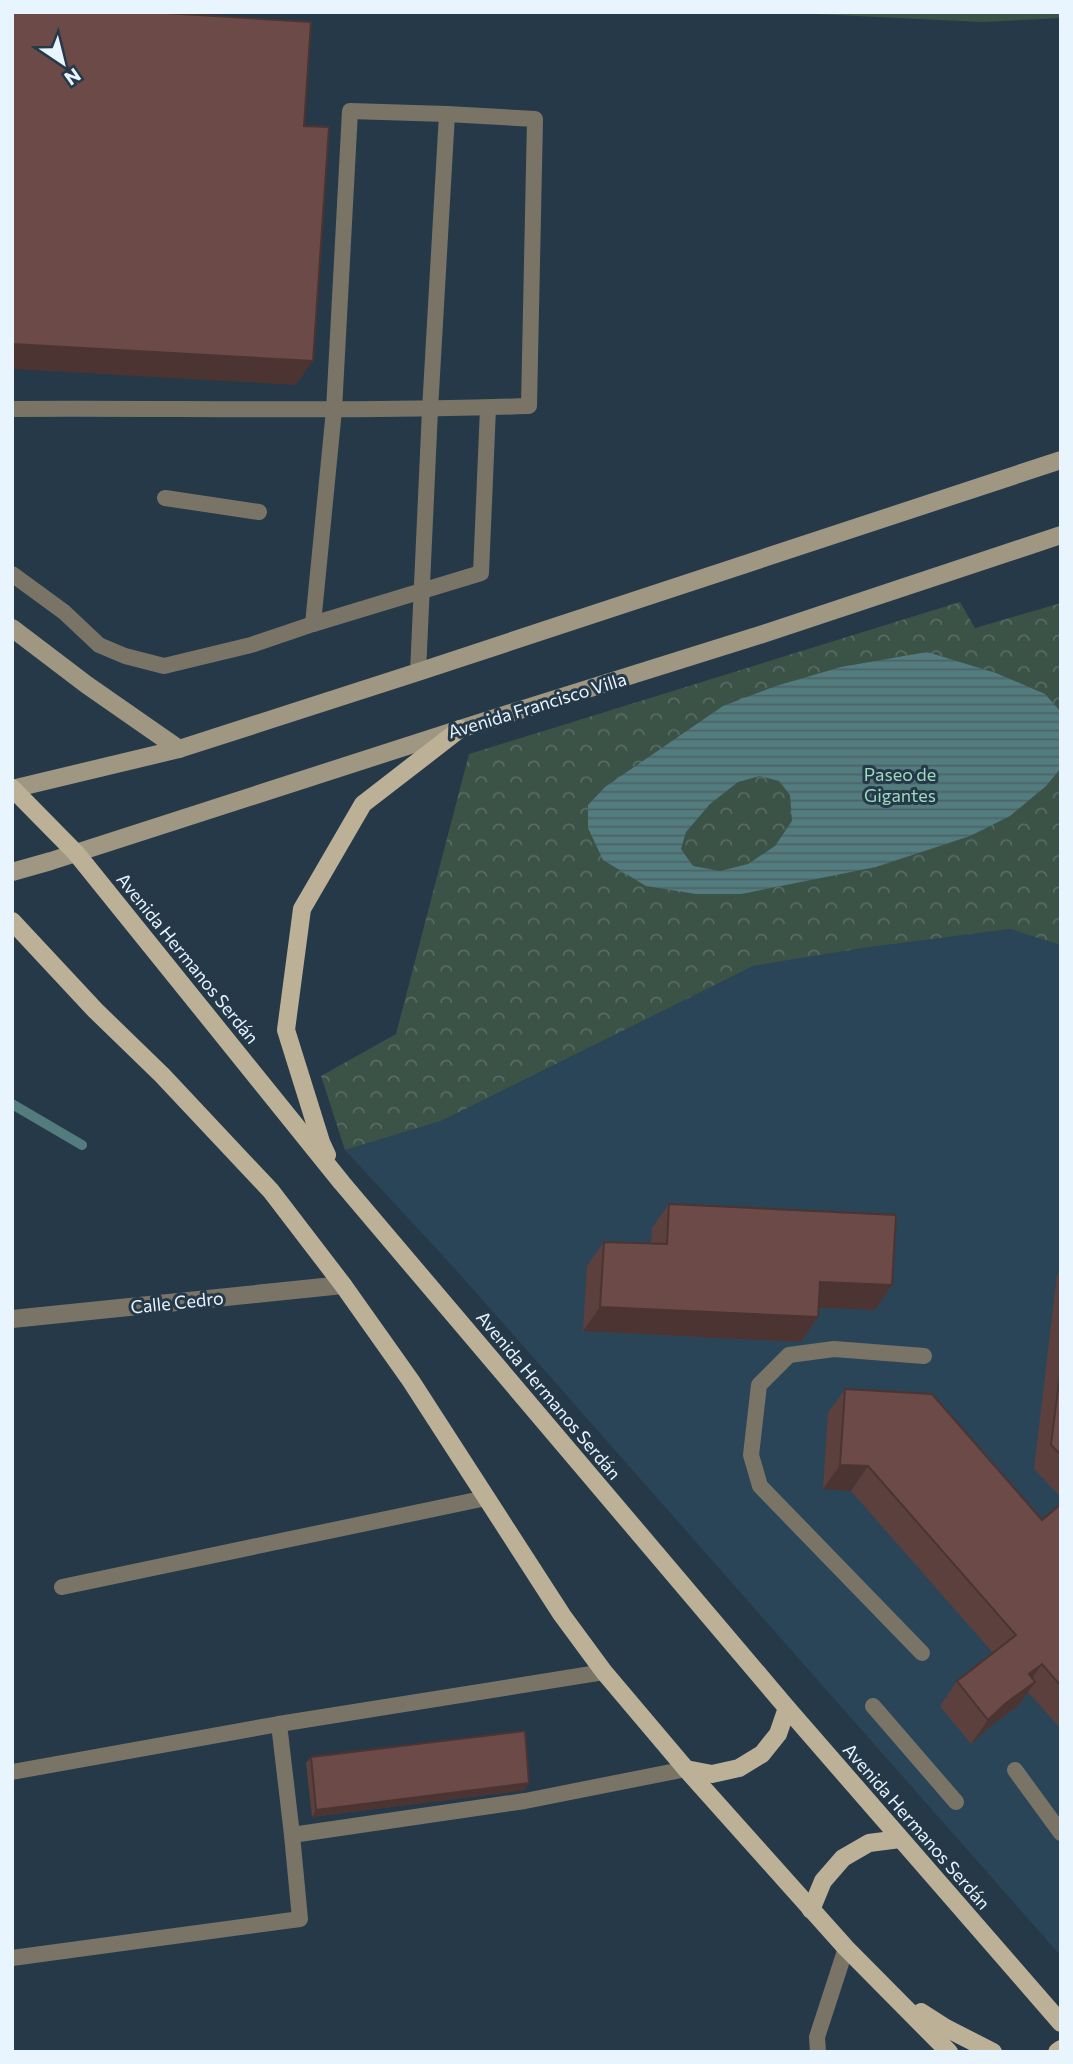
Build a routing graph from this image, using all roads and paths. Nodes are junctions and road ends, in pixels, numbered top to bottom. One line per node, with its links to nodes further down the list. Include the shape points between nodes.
1 (447, 114): 2 (lane, via 535,119 529,406); 4 (lane, via 350,111); 5 (lane)
2 (488, 408): 5 (lane); 11 (lane, via 481,573)
3 (12, 409): 4 (lane)
4 (334, 410): 5 (lane); 12 (lane)
5 (430, 410): 11 (lane)
6 (1061, 460): 14 (main road)
7 (164, 498): 8 (lane)
8 (259, 512)
9 (1061, 535): 15 (main road, Avenida Francisco Villa)
10 (12, 574): 12 (lane, via 99,645 164,666)
11 (421, 592): 12 (lane); 14 (lane)
12 (313, 624)
13 (12, 628): 16 (main road)
14 (418, 672): 16 (main road)
15 (460, 729): 18 (main road, Avenida Francisco Villa); 21 (main road, via 363,804 302,909 286,1030 321,1142)
16 (179, 749): 17 (main road)
17 (12, 788): 18 (main road, Avenida Hermanos Serdán)
18 (76, 853): 19 (main road, Avenida Francisco Villa); 21 (main road, Avenida Hermanos Serdán)
19 (12, 872)
20 (12, 921): 22 (main road, via 271,1191)
21 (342, 1183): 30 (main road, Avenida Hermanos Serdán)
22 (342, 1285): 23 (street, Calle Cedro); 25 (main road)
23 (12, 1319)
24 (924, 1356): 27 (lane, via 834,1349 789,1355 759,1385 751,1455 760,1486)
25 (486, 1498): 26 (lane); 28 (main road)
26 (62, 1587)
27 (922, 1653)
28 (604, 1672): 31 (lane); 32 (main road)
29 (873, 1706): 35 (lane)
30 (787, 1708): 32 (main road, via 778,1734 762,1754 739,1768 712,1774); 38 (main road, Avenida Hermanos Serdán)
31 (279, 1724): 34 (lane); 37 (lane)
32 (686, 1769): 37 (lane, via 525,1801); 39 (main road)
33 (1015, 1770): 36 (lane)
34 (12, 1772)
35 (956, 1802)
36 (1061, 1833)
37 (292, 1835): 41 (lane, via 300,1919)
38 (900, 1839): 39 (main road, via 870,1843 843,1858 823,1881); 43 (main road, Avenida Hermanos Serdán)
39 (811, 1910): 40 (main road)
40 (846, 1948): 42 (main road); 44 (lane, via 817,2037)
41 (12, 1958)
42 (897, 1998): 45 (main road); 46 (main road)
43 (1061, 2023)
44 (818, 2052)
45 (949, 2052)
46 (993, 2052)

